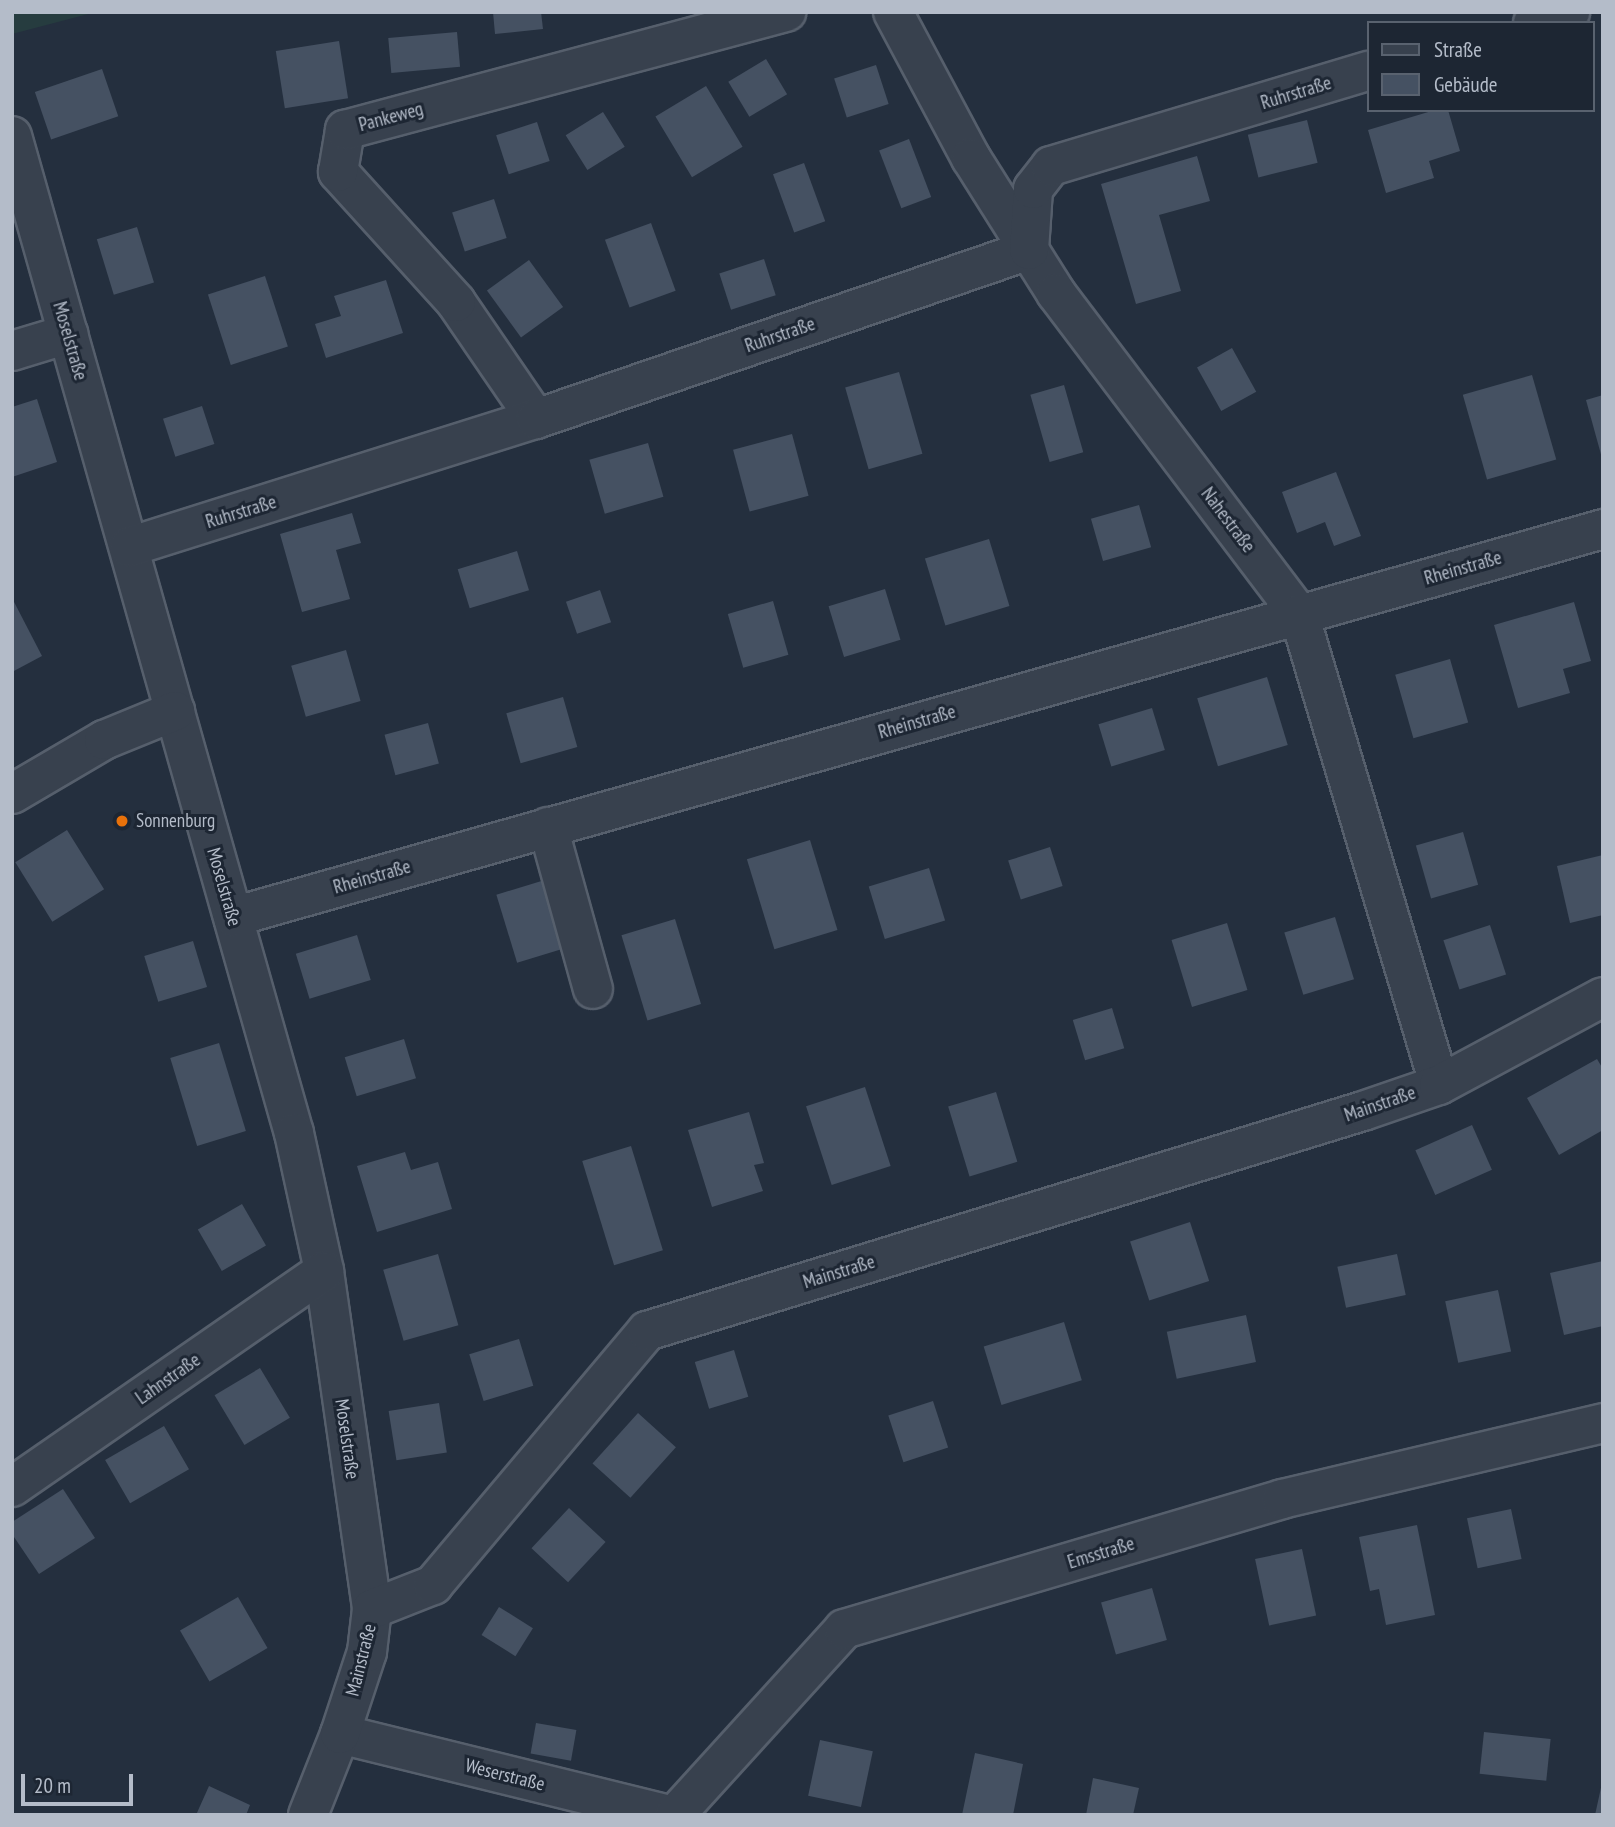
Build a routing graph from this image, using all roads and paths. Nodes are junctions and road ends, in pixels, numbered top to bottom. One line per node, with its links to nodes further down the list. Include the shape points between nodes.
1 (786, 12): 10 (street, Pankeweg, via 345,130 338,172 456,302)
2 (893, 12): 7 (street, Nahestraße, via 971,158)
3 (1570, 12): 4 (street)
4 (1540, 21)
5 (1366, 72): 7 (street, Ruhrstraße, via 1051,166 1033,189)
6 (12, 135): 8 (street, Moselstraße)
7 (1029, 250): 10 (street, Ruhrstraße); 13 (street, Nahestraße, via 1064,304)
8 (68, 334): 9 (street); 12 (street, Moselstraße)
9 (12, 351)
10 (536, 419): 12 (street, Ruhrstraße)
11 (1603, 529): 13 (street, Rheinstraße)
12 (129, 547): 14 (street, Moselstraße)
13 (1299, 614): 16 (street, Rheinstraße); 20 (street, Nahestraße)
14 (175, 711): 15 (street, via 104,740); 17 (street, Moselstraße)
15 (12, 794)
16 (548, 827): 17 (street, Rheinstraße); 18 (street)
17 (233, 917): 21 (street, Moselstraße, via 294,1133)
18 (593, 989)
19 (1603, 997): 20 (street, Mainstraße)
20 (1439, 1084): 24 (street, Mainstraße, via 647,1331 433,1585)
21 (324, 1271): 23 (street, Lahnstraße); 24 (street, Moselstraße)
22 (1603, 1423): 28 (street, Emsstraße, via 1282,1499 844,1629)
23 (12, 1487)
24 (372, 1609): 25 (street, Mainstraße, via 367,1652)
25 (340, 1734): 26 (street, Mainstraße); 27 (street, Weserstraße)
26 (308, 1815)
27 (669, 1815)
28 (675, 1815)

